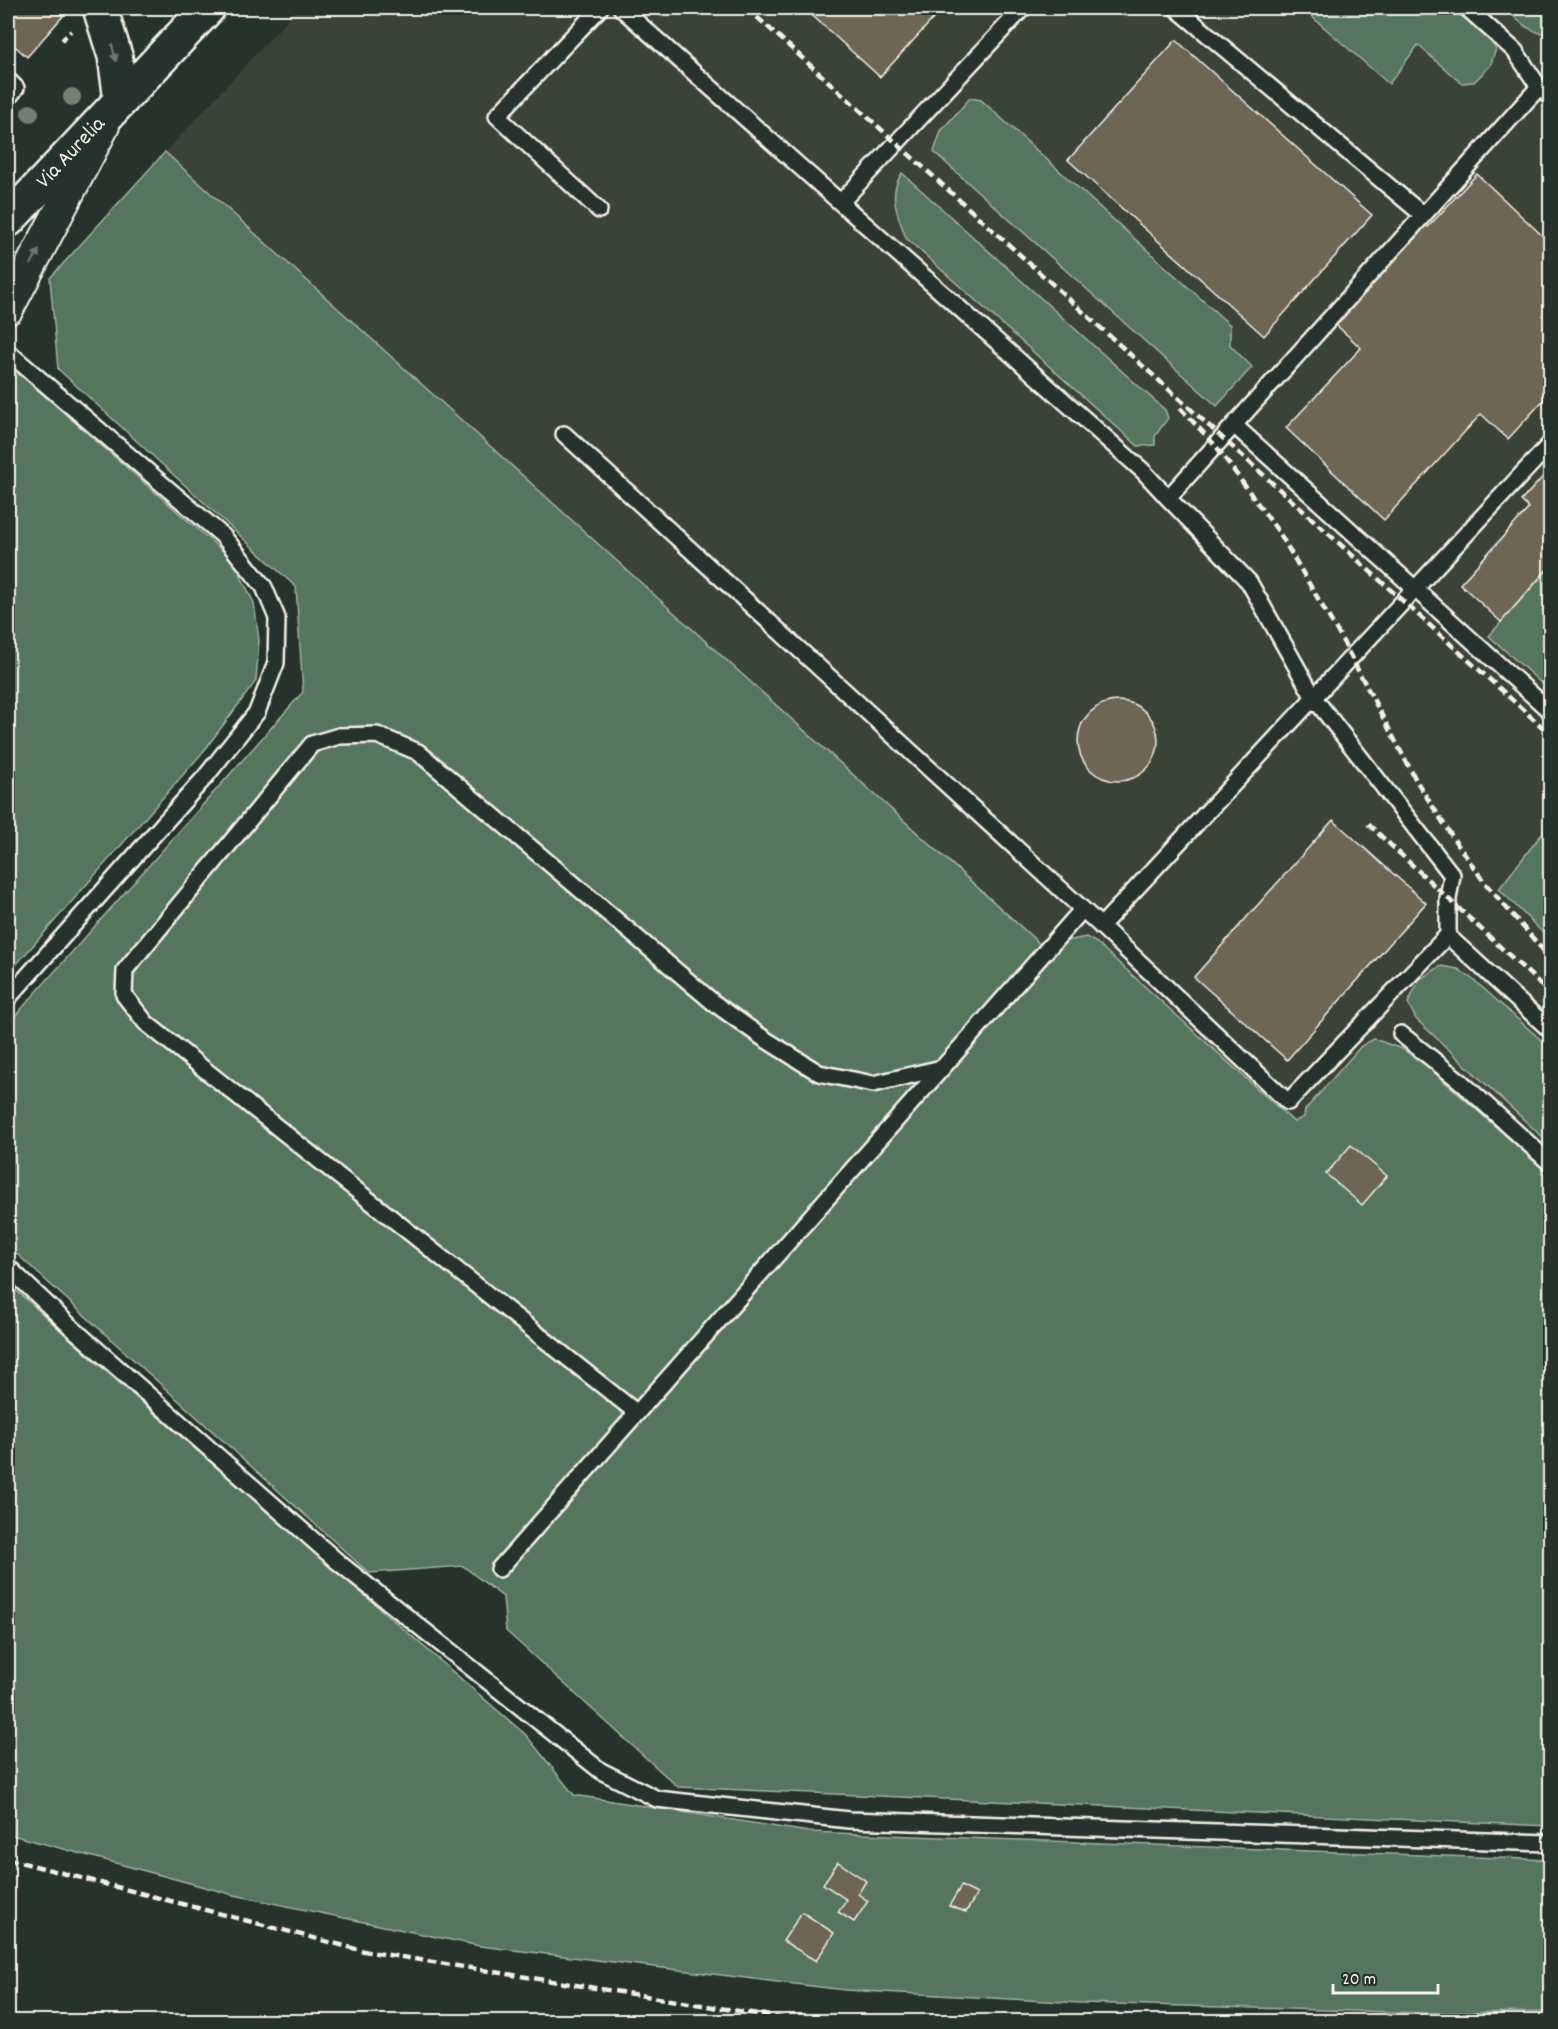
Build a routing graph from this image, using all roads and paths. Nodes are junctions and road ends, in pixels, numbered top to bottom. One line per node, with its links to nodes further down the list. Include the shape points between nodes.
1 (100, 8): 13 (main road, one-way to 13, via 115,56)
2 (208, 8): 13 (main road, Via Aurelia)
3 (600, 8): 15 (lane, via 497,116)
4 (621, 8): 14 (lane)
5 (1023, 8): 14 (lane)
6 (1176, 8): 16 (lane)
7 (1467, 8): 11 (lane, via 1515,51)
8 (69, 33): 9 (path)
9 (62, 40)
10 (8, 80): 12 (lane, via 16,88)
11 (1545, 91): 16 (lane)
12 (8, 98)
13 (116, 106): 17 (main road, Via Aurelia); 18 (street, one-way to 13)
14 (840, 202): 23 (lane, via 1143,471)
15 (599, 210)
16 (1423, 215): 20 (lane)
17 (8, 220)
18 (8, 309)
19 (8, 352): 30 (lane, via 223,536 264,587 277,618 276,663 257,712 206,776)
20 (1234, 425): 23 (lane); 24 (lane)
21 (564, 434): 27 (lane)
22 (1551, 444): 24 (lane)
23 (1168, 498): 25 (lane, via 1249,582)
24 (1415, 589): 25 (lane); 26 (lane)
25 (1314, 698): 28 (lane); 29 (lane, via 1452,875)
26 (1551, 711)
27 (1082, 910): 28 (lane); 33 (lane)
28 (1101, 927): 29 (lane, via 1288,1102)
29 (1448, 936): 31 (lane)
30 (8, 998)
31 (1551, 1030)
32 (1401, 1034): 34 (lane)
33 (942, 1068): 36 (lane); 36 (lane, via 873,1084 819,1073 714,1003 418,752 377,735 339,736 312,744 125,969 124,995 146,1023)
34 (1551, 1162)
35 (8, 1267): 38 (lane, via 338,1562 601,1771 657,1799 849,1820)
36 (637, 1413): 37 (lane)
37 (499, 1569)
38 (1551, 1843)

